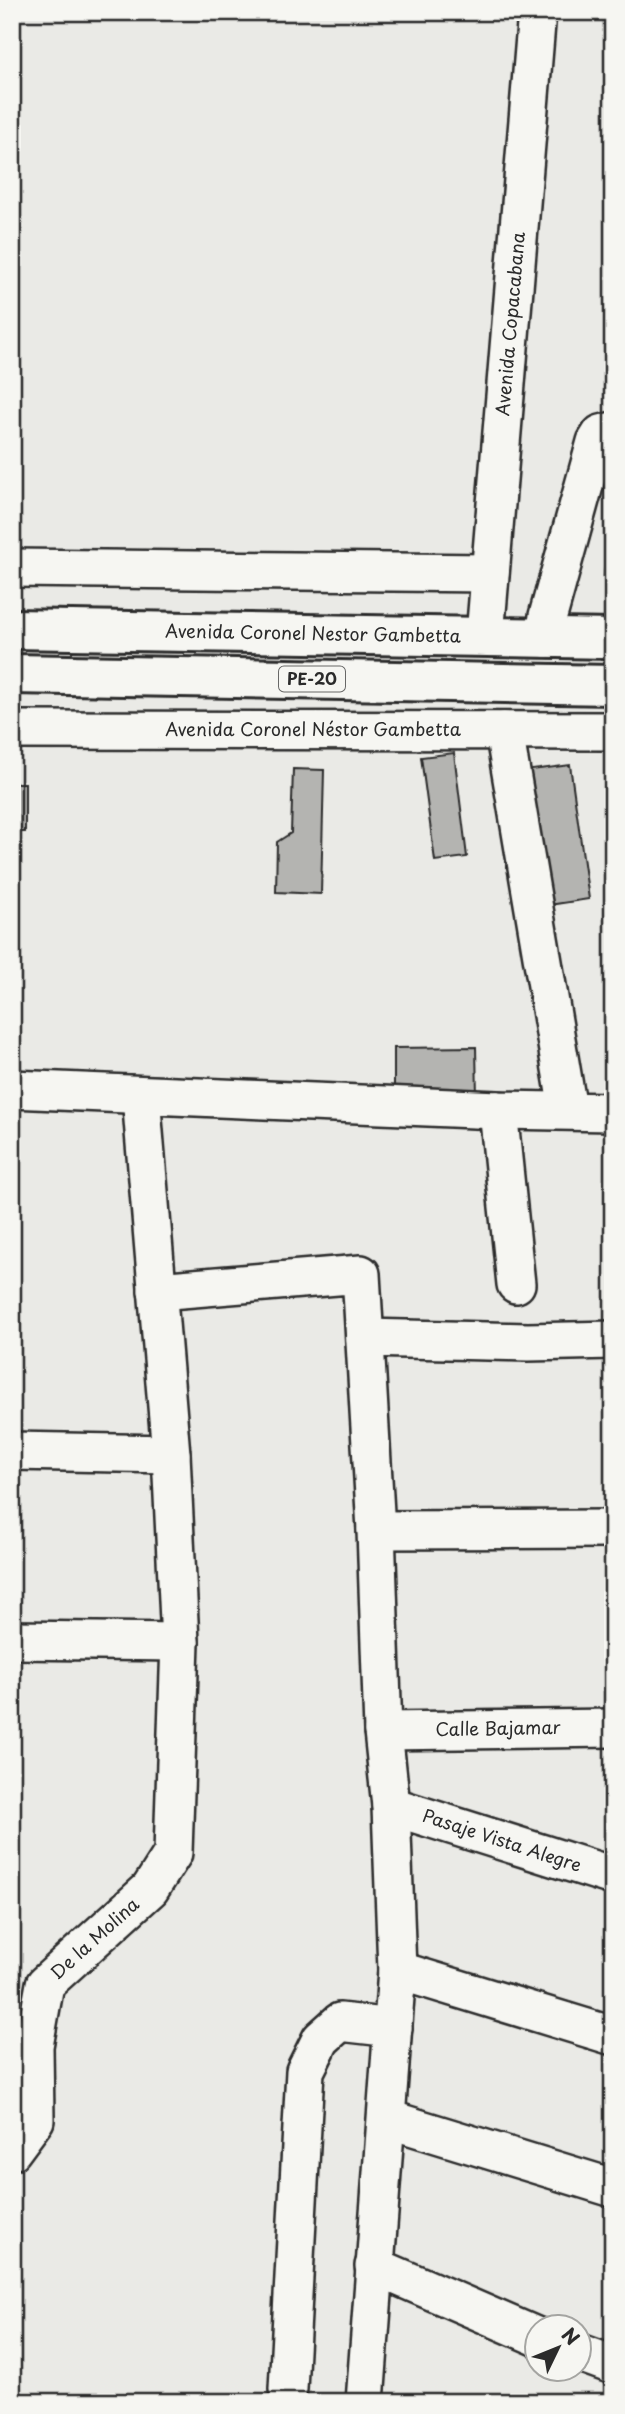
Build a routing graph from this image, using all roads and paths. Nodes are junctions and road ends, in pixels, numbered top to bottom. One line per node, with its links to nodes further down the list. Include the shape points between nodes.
1 (537, 12): 4 (street, Avenida Copacabana)
2 (613, 431): 7 (street, via 600,434 596,442)
3 (12, 568): 4 (street)
4 (490, 573): 6 (street, Avenida Copacabana)
5 (12, 629): 6 (highway, Avenida Coronel Nestor Gambetta)
6 (485, 636): 7 (highway, Avenida Coronel Nestor Gambetta)
7 (545, 638): 8 (highway, Avenida Coronel Nestor Gambetta)
8 (613, 639)
9 (12, 674): 10 (highway, PE-20)
10 (613, 685)
11 (12, 730): 12 (street, Avenida Coronel Néstor Gambetta)
12 (504, 731): 13 (street, Avenida Coronel Néstor Gambetta); 17 (street)
13 (613, 731)
14 (12, 1089): 15 (street)
15 (141, 1096): 16 (street); 20 (street)
16 (498, 1110): 17 (street); 19 (street)
17 (568, 1110): 18 (street)
18 (613, 1112)
19 (516, 1284)
20 (157, 1291): 21 (street, via 361,1275); 24 (street)
21 (365, 1338): 22 (street); 26 (street)
22 (613, 1340)
23 (12, 1451): 24 (street)
24 (171, 1454): 28 (street)
25 (613, 1529): 26 (street)
26 (376, 1530): 30 (street)
27 (12, 1640): 28 (street)
28 (180, 1642): 37 (street, De la Molina, via 173,1853 150,1889 45,1984 34,2046 35,2120)
29 (613, 1728): 30 (street, Calle Bajamar)
30 (383, 1731): 31 (street)
31 (391, 1806): 32 (street, Pasaje Vista Alegre); 33 (street)
32 (613, 1876)
33 (397, 1970): 34 (street); 35 (street)
34 (393, 2028): 36 (street); 43 (street, via 340,2022 321,2039 305,2071)
35 (613, 2036)
36 (388, 2119): 38 (street); 39 (street)
37 (12, 2151)
38 (613, 2188)
39 (374, 2266): 40 (street); 44 (street)
40 (524, 2331)
41 (594, 2358): 42 (street)
42 (613, 2365)
43 (288, 2389)
44 (365, 2402)

